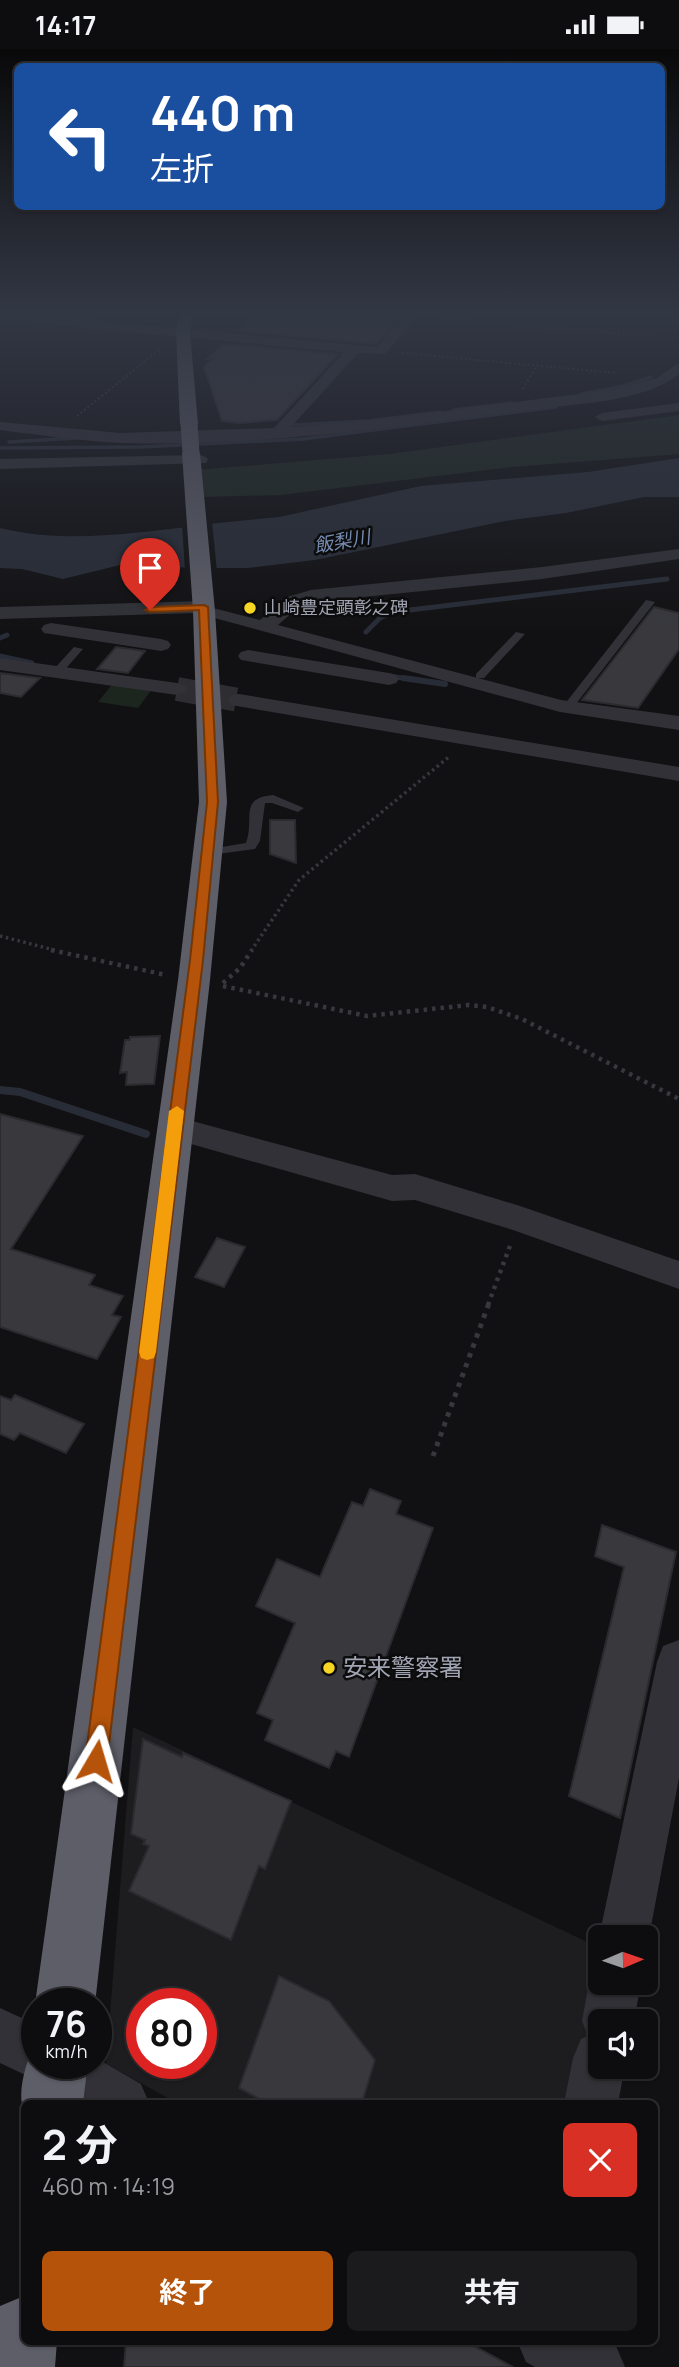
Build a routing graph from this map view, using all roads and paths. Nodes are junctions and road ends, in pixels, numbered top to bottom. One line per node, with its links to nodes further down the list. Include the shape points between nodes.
1 (73, 419): 8 (path)
2 (189, 419): 10 (highway, bridge)
3 (290, 419): 9 (street)
4 (423, 419): 9 (street)
5 (587, 419): 6 (street)
6 (581, 420)
7 (0, 426): 8 (street)
8 (57, 432): 9 (street, via 136,438)
9 (277, 434)
10 (192, 459): 11 (street); 12 (street); 17 (highway)
11 (215, 459)
12 (0, 464)
13 (679, 554): 14 (street)
14 (542, 573): 15 (street); 20 (street, via 301,598)
15 (678, 576)
16 (650, 602): 30 (lane)
17 (204, 607): 18 (street); 20 (street); 35 (highway, via 212,764)
18 (0, 613)
19 (0, 625): 22 (street)
20 (265, 626): 27 (street)
21 (520, 634): 27 (lane)
22 (161, 645)
23 (78, 649): 26 (lane)
24 (248, 656): 27 (street, via 446,688 459,687)
25 (0, 664): 26 (street)
26 (60, 669): 28 (street)
27 (465, 675): 30 (street)
28 (177, 689)
29 (239, 700): 32 (street)
30 (568, 707): 31 (street)
31 (679, 723)
32 (468, 739): 33 (street); 38 (path, via 299,880 240,968 220,986 367,1016 487,1007 522,1019)
33 (679, 774)
34 (298, 808): 35 (lane, via 262,800 257,804 250,846)
35 (208, 853): 37 (highway)
36 (0, 936): 37 (path)
37 (194, 980): 39 (highway)
38 (679, 1099)
39 (174, 1128): 40 (street, via 392,1188 415,1187); 45 (highway)
40 (520, 1219): 41 (street); 42 (path)
41 (679, 1275)
42 (433, 1456)
43 (679, 1663): 44 (street)
44 (626, 1925)
45 (67, 1988)
46 (0, 2034): 47 (street)
47 (21, 2049)
48 (70, 2079): 50 (street)
49 (596, 2079): 51 (street)
50 (116, 2100)
51 (592, 2100)
52 (22, 2345): 54 (highway)
53 (554, 2345): 55 (street)
54 (20, 2367)
55 (595, 2367)

